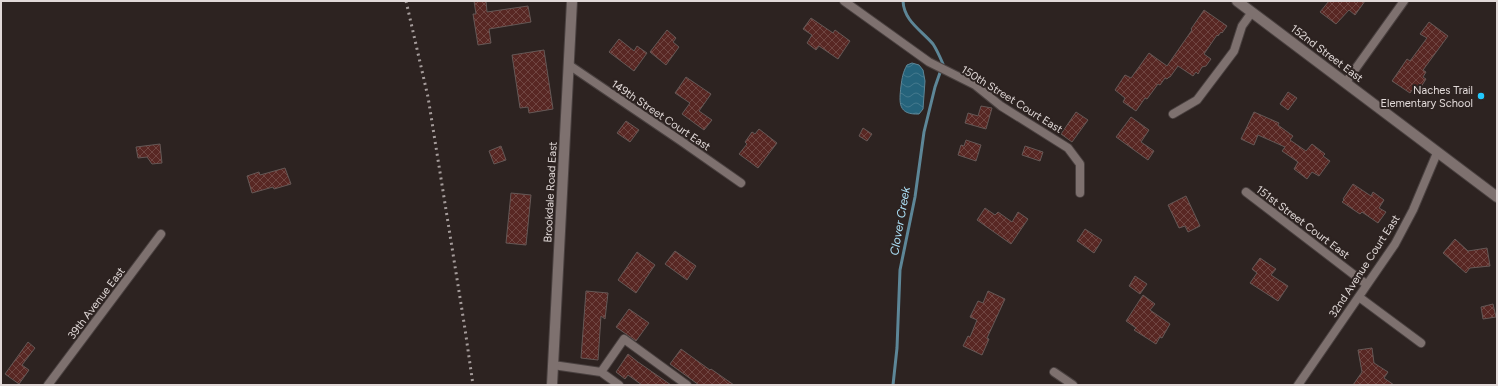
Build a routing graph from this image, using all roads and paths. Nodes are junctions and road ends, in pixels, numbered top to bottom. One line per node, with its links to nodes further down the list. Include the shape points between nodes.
1 (572, 1): 6 (main road, Brookdale Road East)
2 (844, 1): 12 (street, 150th Street Court East, via 930,62 974,85 1001,106 1068,148 1080,164)
3 (1237, 1): 5 (main road, 152nd Street East)
4 (1404, 1): 7 (street)
5 (1252, 12): 7 (main road, 152nd Street East); 8 (street, via 1242,26 1234,51 1197,100)
6 (569, 66): 10 (street, 149th Street Court East); 18 (main road, Brookdale Road East)
7 (1346, 82): 9 (main road, 152nd Street East)
8 (1173, 114)
9 (1437, 153): 13 (main road, 152nd Street East); 15 (street, 32nd Avenue Court East, via 1413,210 1394,244)
10 (741, 183)
11 (1246, 192): 15 (street, 151st Street Court East)
12 (1080, 193)
13 (1497, 197)
14 (161, 234): 21 (street, 39th Avenue East)
15 (1366, 284): 16 (street, 32nd Avenue Court East)
16 (1359, 297): 17 (street); 26 (street, 32nd Avenue Court East)
17 (1421, 343)
18 (553, 365): 19 (street); 22 (main road, Brookdale Road East)
19 (602, 372): 23 (street); 24 (street, via 624,339)
20 (1054, 372): 25 (street)
21 (48, 385)
22 (552, 385)
23 (619, 385)
24 (687, 385)
25 (1073, 385)
26 (1298, 385)

